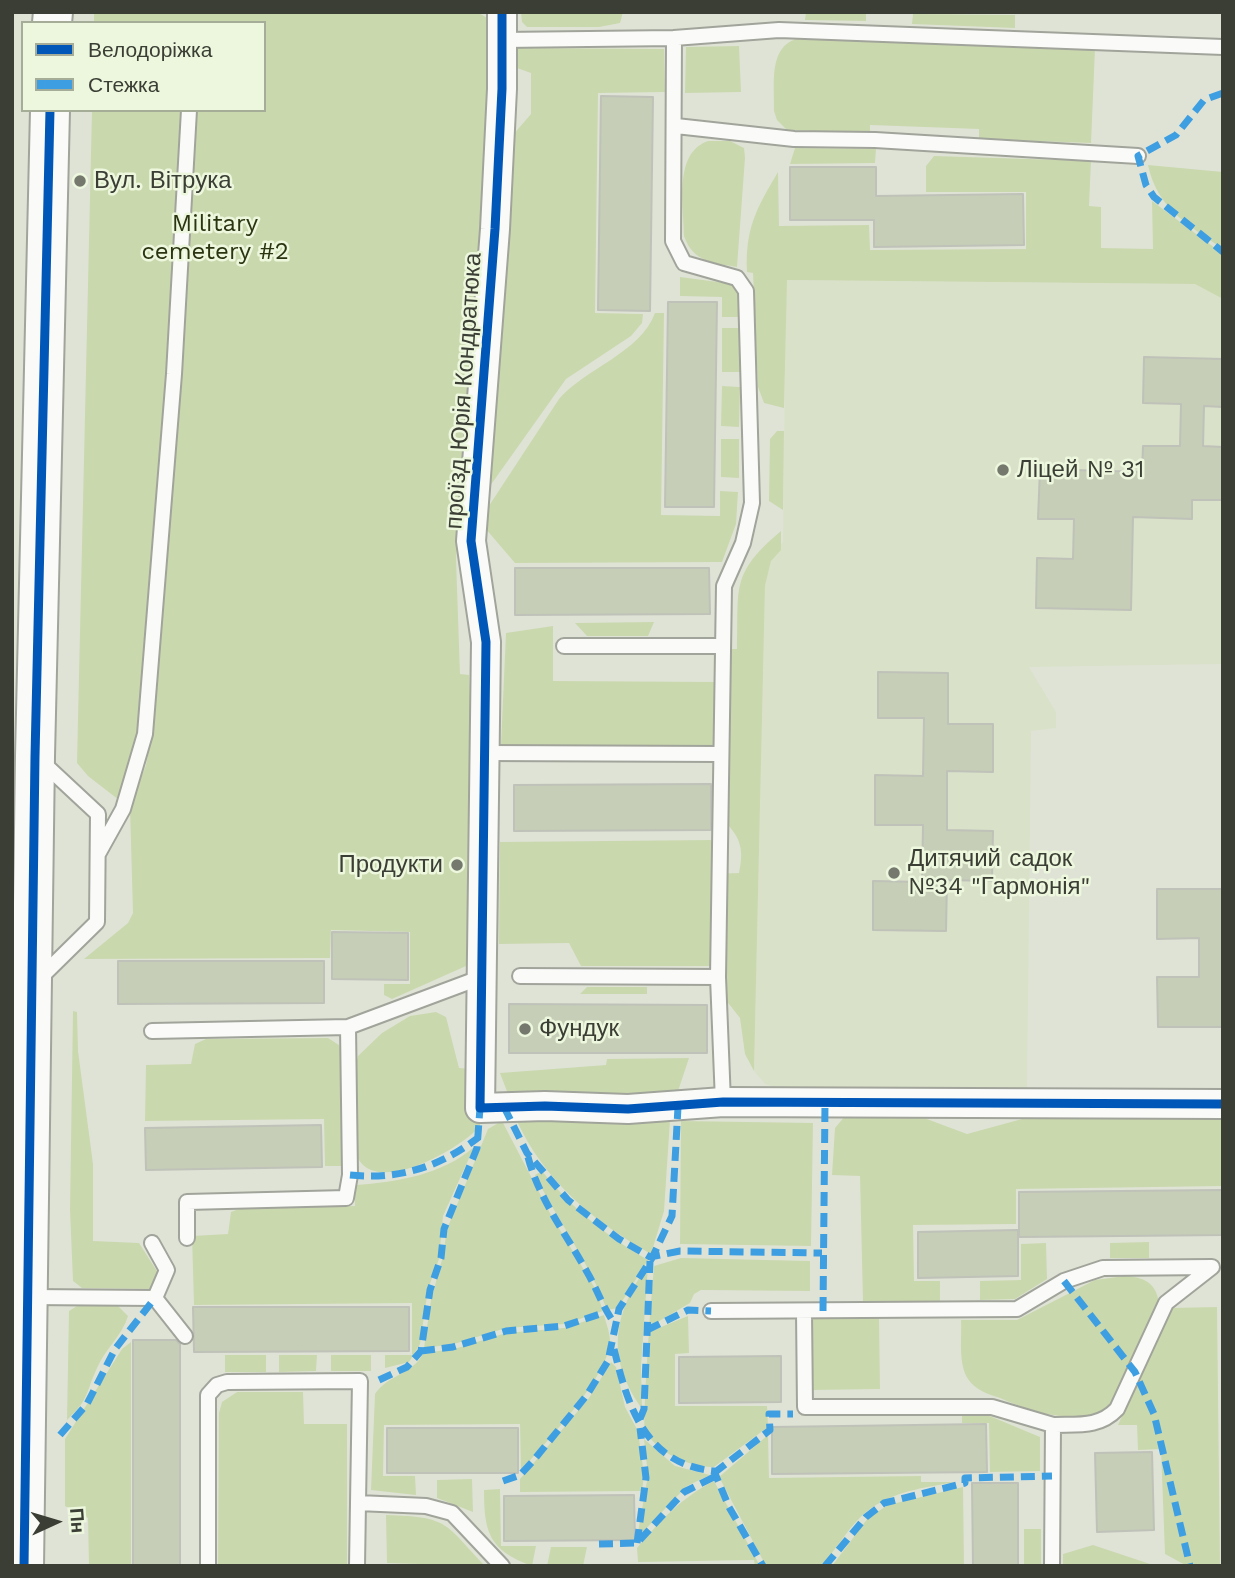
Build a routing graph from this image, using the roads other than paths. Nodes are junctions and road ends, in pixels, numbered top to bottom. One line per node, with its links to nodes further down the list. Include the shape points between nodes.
1 (502, 12): 3 (street, проїзд Юрія Кондратюка)
2 (674, 38): 3 (lane); 4 (lane, via 779,30); 7 (lane)
3 (502, 40): 11 (street, проїзд Юрія Кондратюка, via 495,229 471,541 486,642)
4 (1223, 47)
5 (50, 112): 13 (street)
6 (190, 112): 14 (lane, via 145,734 123,809)
7 (676, 126): 8 (lane, via 794,139); 10 (lane, via 673,242 677,253 697,269 737,278 746,291 752,503 743,543 724,586)
8 (1138, 156)
9 (564, 646): 10 (lane)
10 (722, 646): 12 (lane)
11 (486, 753): 12 (lane); 17 (street, проїзд Юрія Кондратюка)
12 (721, 754): 18 (lane)
13 (35, 755): 14 (lane, via 98,814); 15 (street)
14 (98, 854): 19 (lane, via 97,922)
15 (23, 932): 19 (street)
16 (520, 976): 18 (lane)
17 (482, 977): 20 (lane); 22 (street, проїзд Юрія Кондратюка, via 480,1108 628,1109)
18 (718, 977): 22 (lane)
19 (32, 986): 26 (street)
20 (348, 1027): 21 (lane); 24 (lane, via 350,1175 346,1198 187,1202)
21 (152, 1031)
22 (723, 1102): 23 (street)
23 (1223, 1104)
24 (187, 1238)
25 (152, 1242): 27 (lane, via 167,1270)
26 (27, 1297): 27 (lane); 33 (street)
27 (155, 1298): 30 (lane)
28 (711, 1311): 29 (lane)
29 (804, 1312): 31 (lane, via 805,1407 992,1407); 31 (lane, via 1017,1309 1064,1282 1103,1268 1212,1266 1166,1304 1110,1417 1102,1422)
30 (186, 1336)
31 (1053, 1424): 37 (lane)
32 (358, 1503): 34 (lane, via 360,1381 217,1385 208,1395); 35 (lane); 36 (lane, via 426,1506 452,1513)
33 (24, 1566)
34 (208, 1566)
35 (358, 1566)
36 (502, 1566)
37 (1052, 1566)

